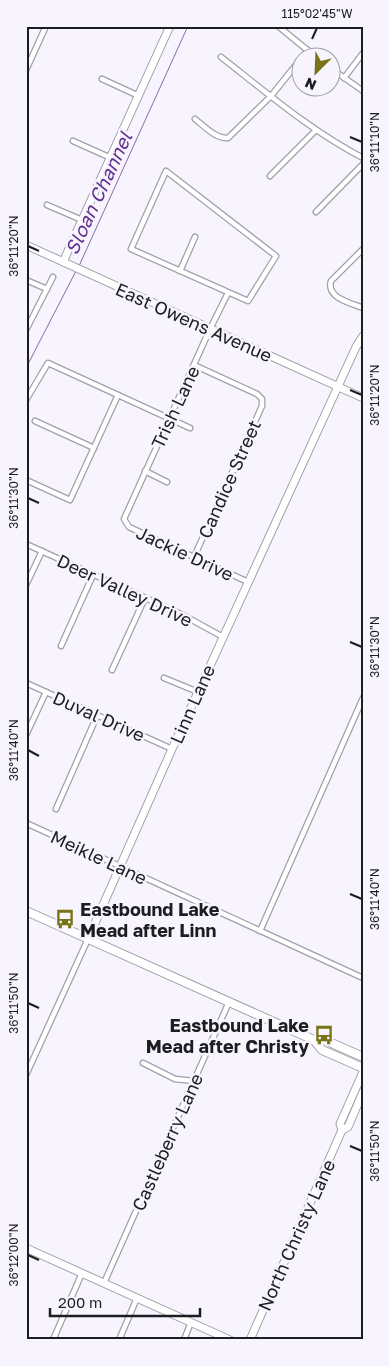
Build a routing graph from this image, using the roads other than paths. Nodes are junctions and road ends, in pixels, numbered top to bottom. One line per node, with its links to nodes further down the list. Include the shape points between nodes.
1 (170, 26): 12 (street)
2 (278, 26): 4 (street)
3 (45, 27): 7 (street)
4 (306, 48)
5 (363, 53): 9 (street)
6 (221, 57): 13 (street)
7 (26, 70)
8 (292, 70): 13 (street)
9 (344, 78): 11 (street)
10 (102, 79): 12 (street)
11 (363, 91)
12 (139, 96): 17 (street)
13 (271, 96): 14 (street, via 228,138 216,135); 15 (street)
14 (195, 119)
15 (316, 130): 18 (street); 20 (street)
16 (73, 141): 17 (street)
17 (111, 158): 23 (street)
18 (363, 158)
19 (363, 164): 22 (street)
20 (270, 176)
21 (47, 205): 23 (street)
22 (316, 212)
23 (82, 220): 27 (street)
24 (195, 238): 28 (street)
25 (26, 245): 27 (street, East Owens Avenue)
26 (363, 249): 33 (street, via 331,281 330,289 334,296)
27 (63, 262): 34 (street, East Owens Avenue)
28 (180, 271): 32 (street); 32 (street, via 131,248 166,172 276,256 248,301)
29 (53, 277): 31 (street)
30 (26, 280): 31 (street)
31 (47, 289): 35 (street)
32 (228, 292): 34 (street, Trish Lane)
33 (363, 308)
34 (210, 329): 37 (street, Trish Lane); 38 (street, East Owens Avenue)
35 (26, 330)
36 (363, 336): 38 (street, Linn Lane)
37 (194, 366): 42 (street, Trish Lane); 52 (street, Candice Street, via 257,394 262,400)
38 (338, 386): 40 (street, East Owens Avenue); 54 (street, Linn Lane)
39 (118, 395): 41 (street, via 48,363); 42 (street); 45 (street)
40 (363, 398)
41 (26, 400)
42 (169, 418): 44 (street); 46 (street, Trish Lane)
43 (35, 421): 45 (street)
44 (190, 428)
45 (94, 448): 47 (street, via 70,500)
46 (145, 472): 48 (street); 49 (street, Trish Lane, via 125,514)
47 (26, 480)
48 (167, 482)
49 (125, 522): 52 (street, Jackie Drive, via 129,527)
50 (26, 544): 51 (street, Deer Valley Drive)
51 (42, 551): 53 (street, Deer Valley Drive); 55 (street)
52 (194, 557): 54 (street, Jackie Drive)
53 (93, 575): 56 (street, Deer Valley Drive); 58 (street)
54 (248, 582): 57 (street, Linn Lane)
55 (26, 585)
56 (145, 598): 57 (street, Deer Valley Drive); 59 (street)
57 (223, 637): 63 (street, Linn Lane)
58 (61, 646)
59 (112, 670)
60 (164, 678): 63 (street)
61 (26, 683): 62 (street, Duval Drive)
62 (46, 692): 65 (street, Duval Drive); 66 (street)
63 (198, 692): 67 (street, Linn Lane)
64 (363, 698): 72 (street)
65 (97, 716): 67 (street, Duval Drive); 68 (street)
66 (26, 735)
67 (172, 749): 70 (street, Linn Lane)
68 (56, 809)
69 (26, 823): 70 (street, Meikle Lane)
70 (121, 866): 72 (street, Meikle Lane); 73 (street, Linn Lane)
71 (26, 911): 73 (main road)
72 (260, 932): 74 (street, Meikle Lane)
73 (88, 939): 75 (main road); 80 (street, Linn Lane)
74 (363, 978)
75 (229, 1002): 76 (main road); 81 (street, Castleberry Lane)
76 (314, 1040): 77 (main road, via 327,1041); 79 (main road, via 322,1050)
77 (363, 1057)
78 (143, 1063): 81 (street, via 175,1079)
79 (363, 1070): 83 (street, North Christy Lane, via 340,1124)
80 (26, 1075)
81 (194, 1081): 86 (street, Castleberry Lane)
82 (363, 1092): 83 (street, North Christy Lane, via 348,1127)
83 (342, 1130): 93 (street, North Christy Lane)
84 (26, 1248): 85 (street)
85 (82, 1273): 86 (street); 89 (street)
86 (104, 1283): 87 (street)
87 (137, 1298): 88 (street); 90 (street)
88 (191, 1322): 91 (street); 92 (street)
89 (53, 1340)
90 (119, 1340)
91 (184, 1340)
92 (230, 1340)
93 (250, 1340)

